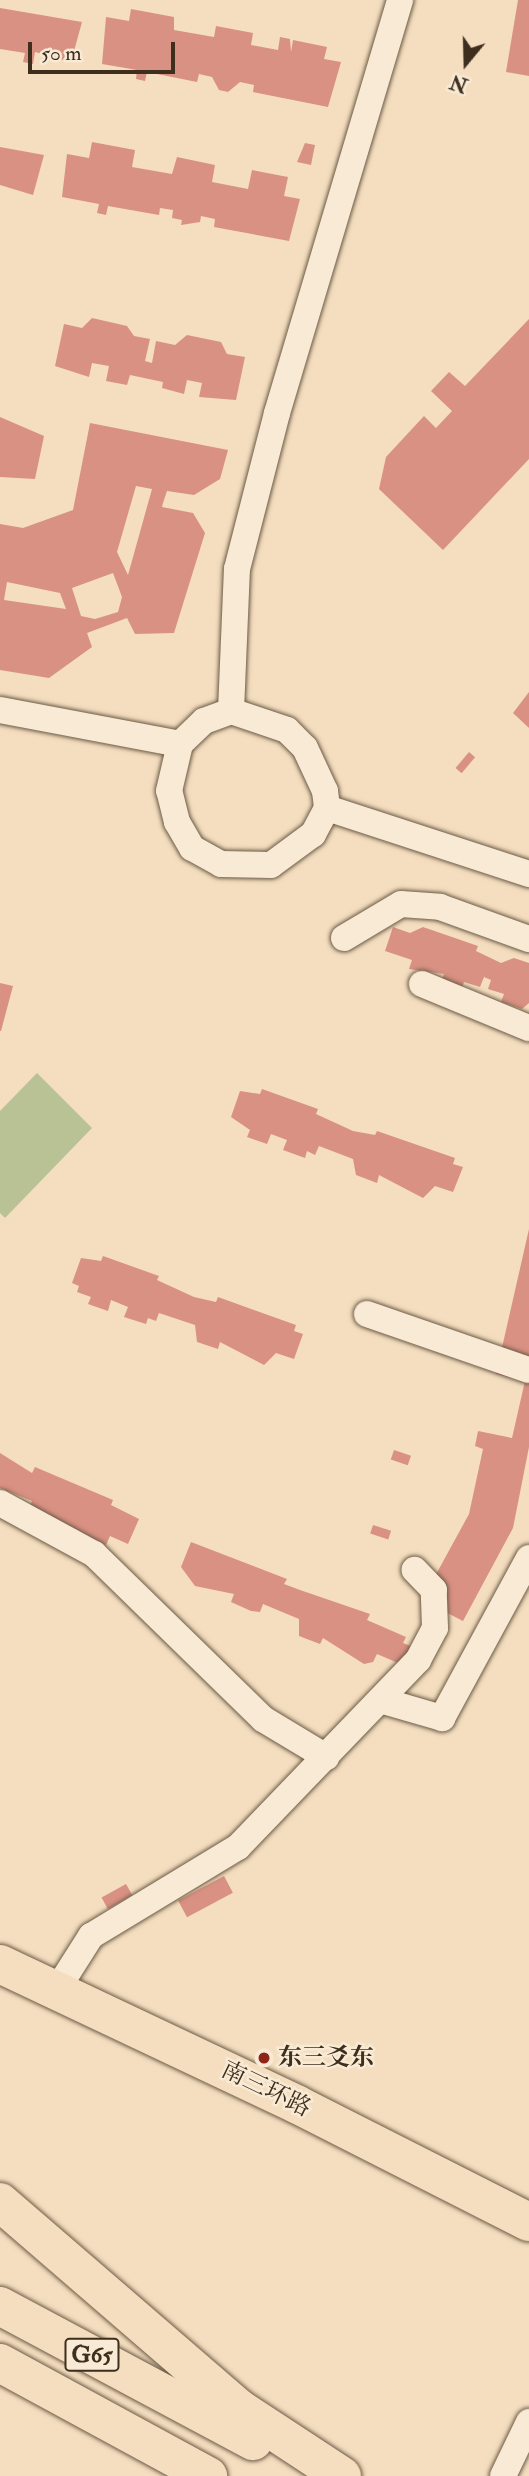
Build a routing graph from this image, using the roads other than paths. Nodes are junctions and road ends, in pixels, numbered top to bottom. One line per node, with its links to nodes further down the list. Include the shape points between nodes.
1 (400, 0): 3 (street, via 277,413 237,569)
2 (0, 710): 4 (street)
3 (231, 711): 4 (street, via 204,721); 5 (street, via 268,721 296,739 320,774)
4 (180, 744): 5 (street, via 169,791 177,821 192,848 222,864 271,865 290,855 313,834)
5 (327, 808): 6 (street)
6 (529, 874)
7 (344, 938): 8 (street, via 401,904 440,907)
8 (529, 939)
9 (422, 984): 10 (street)
10 (529, 1028)
11 (367, 1314): 12 (street)
12 (529, 1370)
13 (0, 1503): 17 (street, via 94,1554 263,1718)
14 (529, 1558): 16 (street, via 442,1718)
15 (415, 1570): 16 (street, via 434,1590 435,1628 418,1660)
16 (380, 1700): 17 (street)
17 (326, 1757): 19 (street, via 238,1847 91,1936)
18 (0, 1964): 19 (highway, 南三环路)
19 (58, 1988): 21 (highway, 南三环路)
20 (0, 2202): 27 (highway, via 240,2409)
21 (529, 2222)
22 (0, 2306): 26 (highway, G65)
23 (0, 2363): 25 (highway, G65)
24 (529, 2422): 28 (street)
25 (208, 2476)
26 (320, 2476)
27 (342, 2476)
28 (503, 2476)

